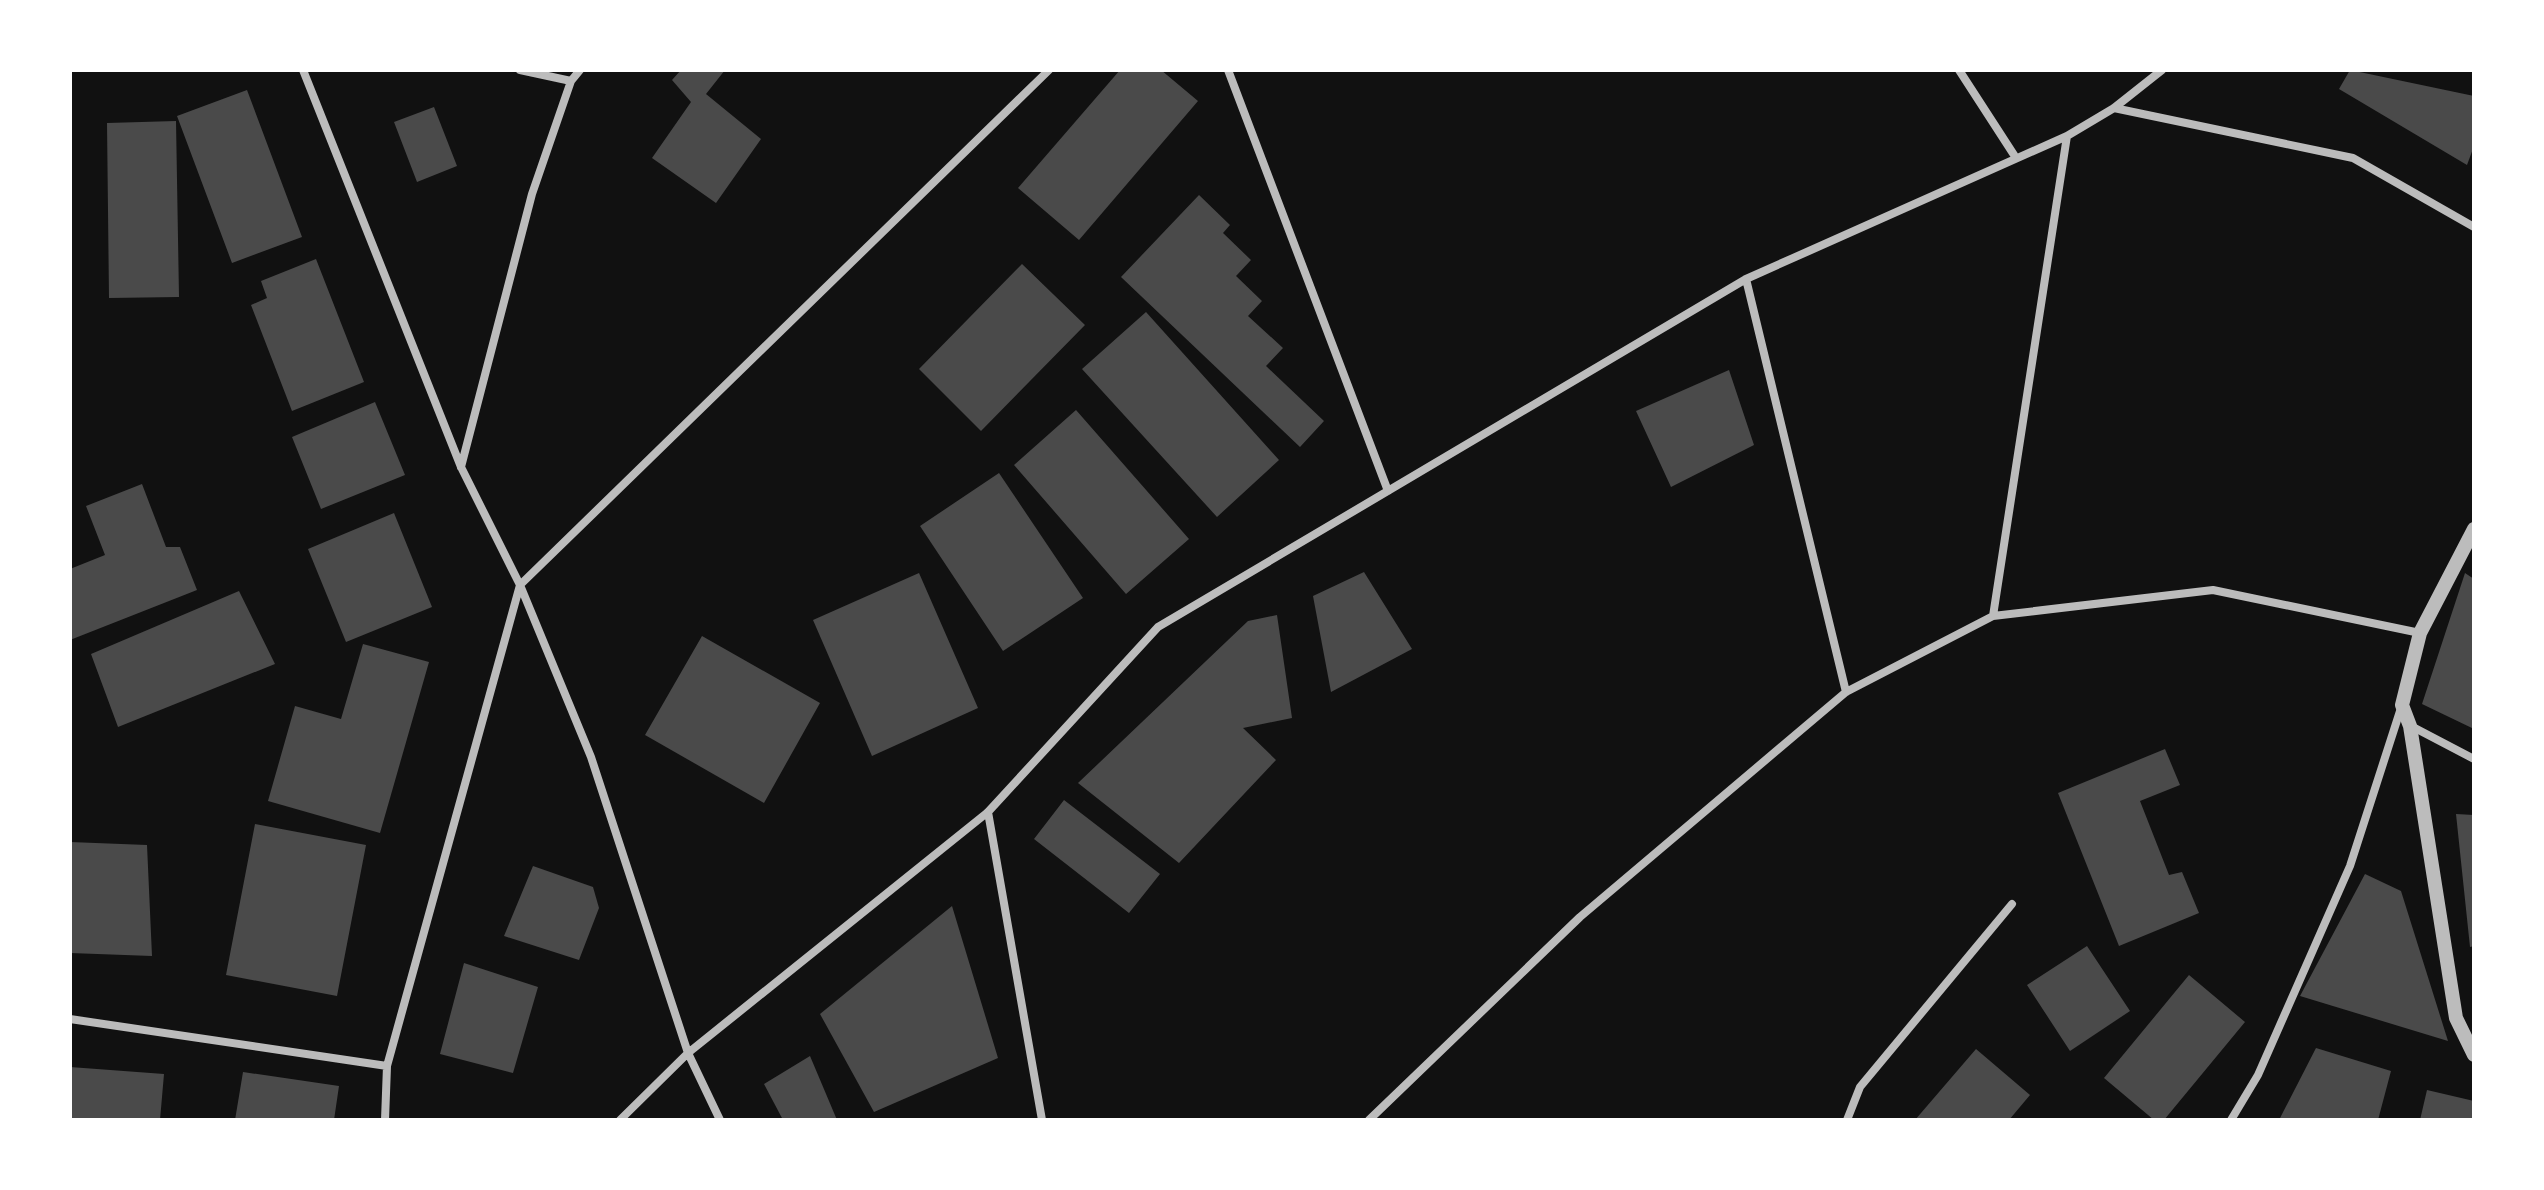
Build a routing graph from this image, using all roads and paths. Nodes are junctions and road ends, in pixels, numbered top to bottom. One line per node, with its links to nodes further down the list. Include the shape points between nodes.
1 (303, 70): 14 (street)
2 (520, 70): 8 (street)
3 (580, 70): 8 (street)
4 (1049, 70): 17 (street)
5 (1228, 70): 15 (street)
6 (1959, 70): 11 (street)
7 (2162, 70): 9 (street)
8 (571, 81): 14 (street, via 532,194)
9 (2114, 108): 10 (street); 12 (street, via 2353,158)
10 (2067, 136): 11 (street); 18 (street)
11 (2016, 158): 13 (street)
12 (2474, 227)
13 (1746, 279): 15 (street); 20 (street)
14 (461, 467): 17 (street)
15 (1388, 491): 24 (street, via 1158,627)
16 (2474, 529): 19 (street)
17 (520, 585): 27 (street, via 591,757); 29 (street)
18 (1993, 616): 19 (street, via 2213,590); 20 (street)
19 (2420, 633): 21 (street)
20 (1846, 692): 34 (street, via 1580,917)
21 (2402, 705): 22 (street); 36 (street, via 2350,866 2258,1075)
22 (2410, 726): 23 (street); 28 (street, via 2456,1018)
23 (2474, 759)
24 (988, 812): 27 (street); 33 (street)
25 (2012, 904): 35 (street, via 1860,1087)
26 (70, 1019): 29 (street)
27 (688, 1053): 31 (street); 32 (street)
28 (2474, 1055)
29 (387, 1066): 30 (street)
30 (385, 1120)
31 (620, 1120)
32 (720, 1120)
33 (1042, 1120)
34 (1369, 1120)
35 (1847, 1120)
36 (2231, 1120)

